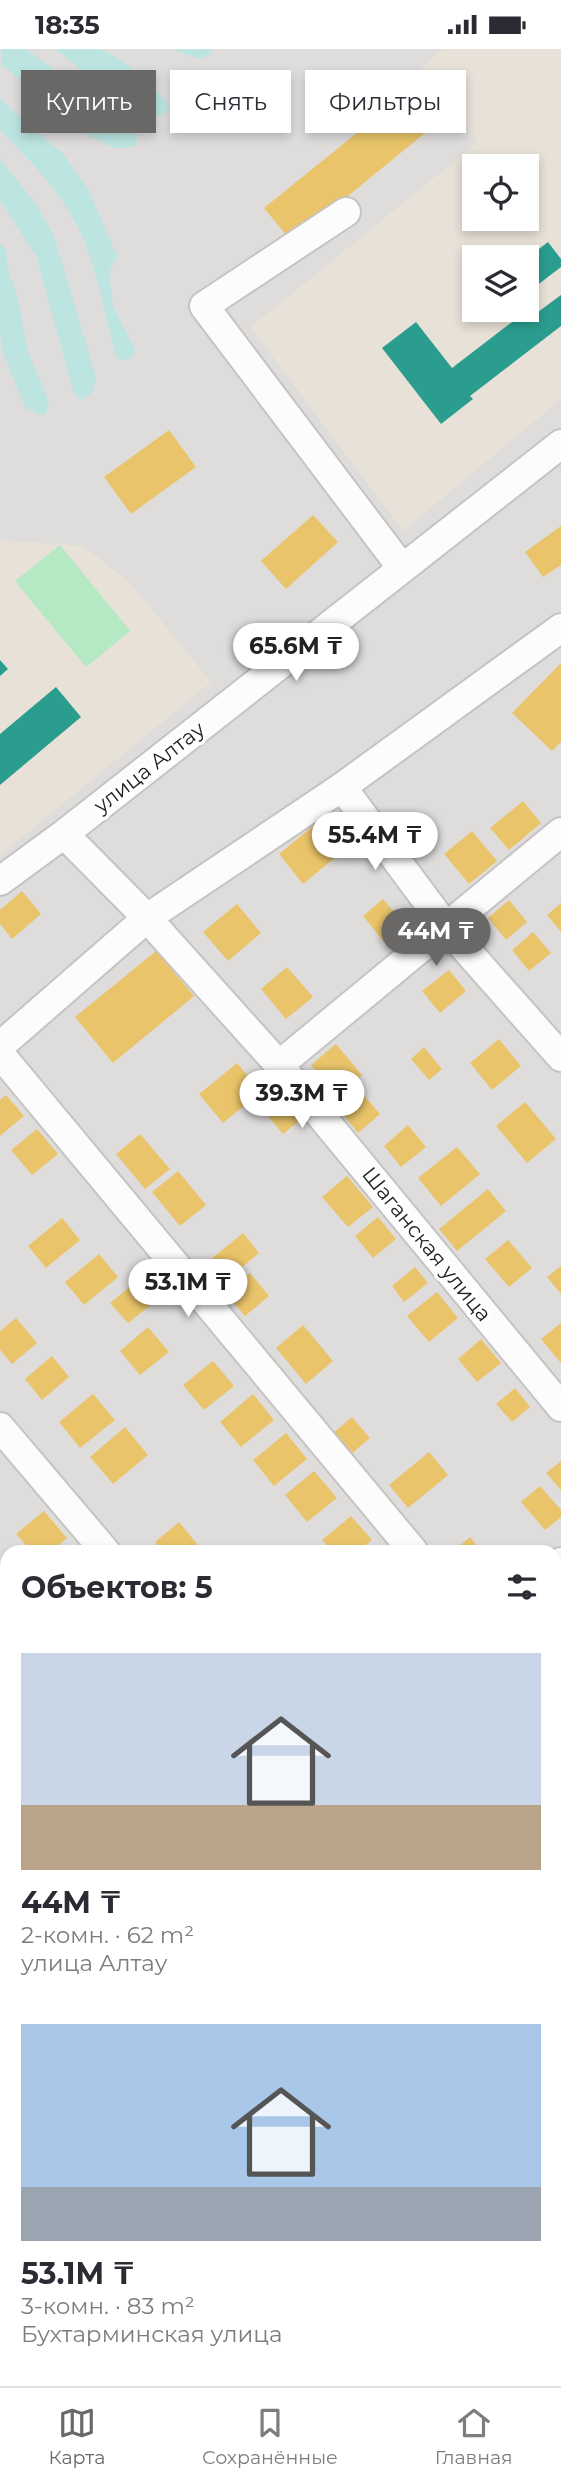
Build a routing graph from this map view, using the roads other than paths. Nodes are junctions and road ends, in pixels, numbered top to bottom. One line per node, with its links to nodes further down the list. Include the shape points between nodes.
1 (345, 212): 3 (street, via 204,306)
2 (561, 444): 3 (street, улица Алтау)
3 (402, 568): 7 (street, улица Алтау)
4 (561, 628): 5 (street)
5 (342, 787): 9 (street); 10 (street)
6 (561, 832): 10 (street)
7 (64, 834): 8 (street, улица Алтау); 9 (street, Шаганская улица)
8 (0, 881)
9 (146, 918): 11 (street); 14 (street, Шаганская улица)
10 (446, 928): 13 (street); 14 (street)
11 (0, 1046)
12 (0, 1054): 18 (street)
13 (561, 1057)
14 (279, 1065): 15 (street, Шаганская улица)
15 (561, 1407)
16 (0, 1427): 17 (street)
17 (100, 1545)
18 (408, 1545)

